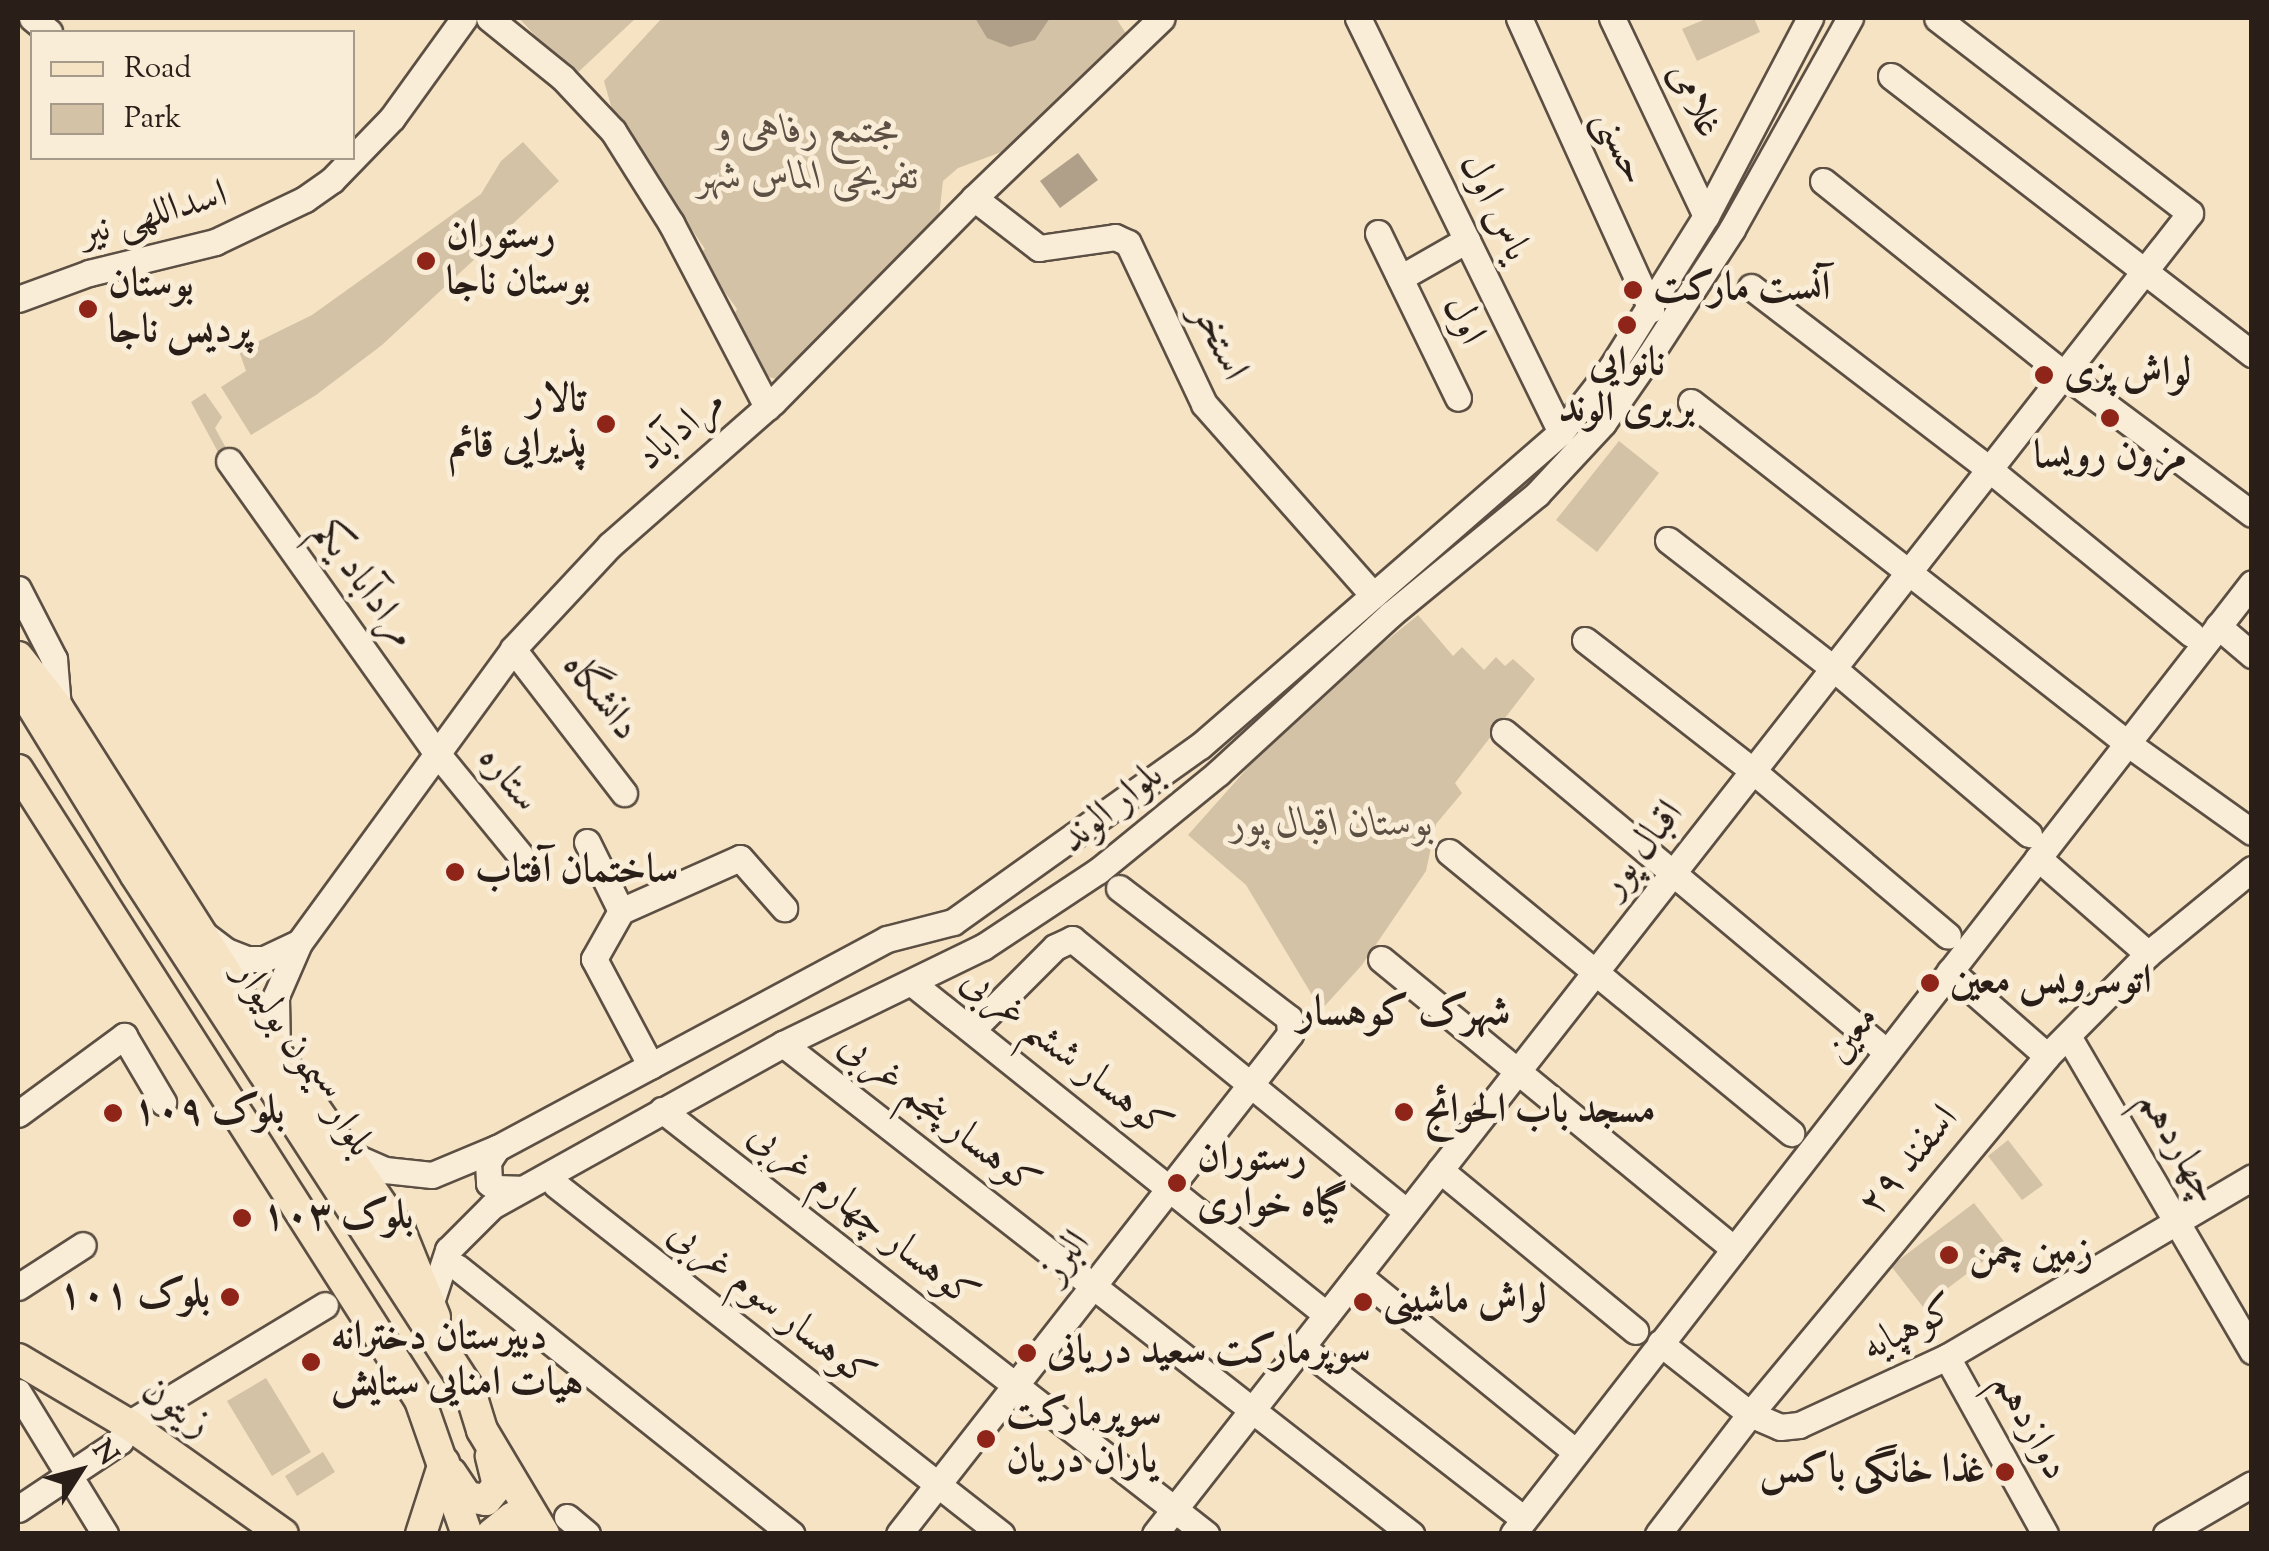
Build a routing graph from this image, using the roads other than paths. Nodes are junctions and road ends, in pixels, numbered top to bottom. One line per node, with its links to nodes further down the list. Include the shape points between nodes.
1 (464, 18): 11 (street, اسداللهی نیر, via 401,108)
2 (489, 18): 28 (street, via 564,78 613,131 671,223)
3 (1358, 18): 18 (street, یاس اول)
4 (1519, 18): 23 (street, حسنی)
5 (1612, 18): 15 (street, غلامی)
6 (1810, 18): 15 (street, بلوار الوند)
7 (1850, 18): 16 (street, بلوار الوند)
8 (1937, 18): 19 (street, اقبال پور, via 2190,213)
9 (1156, 20): 14 (street, مرادآباد)
10 (1891, 76): 19 (street)
11 (355, 157)
12 (352, 160): 22 (street, اسداللهی نیر, via 305,199 215,242 89,273)
13 (1822, 181): 25 (street)
14 (974, 198): 28 (street, مرادآباد); 39 (street, استخر, via 1039,248 1115,237 1128,243 1204,404)
15 (1706, 216): 16 (street); 23 (street, بلوار الوند)
16 (1732, 230): 33 (street, بلوار الوند, via 1603,424)
17 (1378, 234): 20 (street, اول)
18 (1467, 240): 20 (street, اول); 29 (street, یاس اول)
19 (2146, 269): 24 (street); 25 (street, اقبال پور)
20 (1400, 278): 26 (street, اول)
21 (1751, 287): 31 (street)
22 (18, 300)
23 (1651, 309): 29 (street, بلوار الوند)
24 (2252, 354)
25 (2064, 374): 31 (street, اقبال پور); 34 (street)
26 (1458, 398)
27 (1692, 402): 36 (street)
28 (767, 406): 43 (street, مرادآباد, via 610,545)
29 (1560, 432): 32 (street, بلوار الوند)
30 (229, 461): 51 (street, مرادآباد یکم)
31 (1989, 469): 36 (street, اقبال پور); 41 (street)
32 (1519, 472): 33 (street); 39 (street, بلوار الوند)
33 (1537, 494): 74 (street, بلوار الوند, via 1098,872 983,948)
34 (2252, 514)
35 (1668, 540): 46 (street)
36 (1910, 570): 46 (street, اقبال پور); 50 (street)
37 (2252, 583): 40 (street, معین)
38 (18, 589): 48 (street, via 54,659)
39 (1374, 595): 81 (street, بلوار الوند, via 1200,746 952,922 888,939)
40 (2218, 626): 44 (street); 50 (street, معین)
41 (2192, 634)
42 (1584, 640): 53 (street)
43 (513, 649): 51 (street, مرادآباد); 55 (street, دانشگاه)
44 (2252, 655)
45 (18, 657): 48 (main road)
46 (1833, 668): 53 (street, اقبال پور); 59 (street)
47 (18, 683): 109 (main road, بلوار سیمون بولیوار)
48 (58, 708): 67 (main road)
49 (1504, 732): 63 (street)
50 (2127, 743): 57 (street); 59 (street, معین)
51 (436, 752): 61 (street, ستاره); 69 (street, مرادآباد)
52 (18, 770): 56 (main road)
53 (1753, 771): 63 (street, اقبال پور); 68 (street)
54 (18, 788): 56 (main road)
55 (624, 792)
56 (54, 826): 121 (main road, via 420,1400)
57 (2252, 832)
58 (586, 842): 66 (street)
59 (2034, 846): 70 (street); 72 (street, معین)
60 (1449, 852): 73 (street)
61 (521, 856)
62 (2252, 870): 70 (street, ۲۹ اسفند)
63 (1674, 871): 73 (street, اقبال پور); 78 (street)
64 (1120, 888): 83 (street, البرز, via 1289,1018 1292,1027)
65 (784, 908): 66 (street, via 740,858)
66 (622, 911): 81 (street, via 594,960)
67 (196, 927): 69 (street, via 247,959 264,959); 79 (main road)
68 (1948, 936)
69 (299, 942): 79 (street, مرادآباد, via 276,996)
70 (2148, 954): 76 (street, ۲۹ اسفند)
71 (1381, 959): 82 (street)
72 (1950, 971): 78 (street, معین); 80 (street)
73 (1595, 972): 82 (street, اقبال پور); 87 (street)
74 (912, 983): 75 (street, کوهسار ششم غربی); 77 (street, بلوار الوند)
75 (972, 1030): 83 (street, via 1054,947 1072,940); 93 (street, کوهسار ششم غربی)
76 (2068, 1036): 80 (street, ۲۹ اسفند); 96 (street, چهاردهم)
77 (783, 1044): 85 (street, بلوار الوند); 101 (street, کوهسار پنجم غربی)
78 (1887, 1052): 98 (street, معین)
79 (278, 1056): 89 (main road)
80 (2046, 1056): 117 (street, ۲۹ اسفند)
81 (651, 1066): 88 (street, بلوار الوند)
82 (1518, 1070): 90 (street, اقبال پور); 98 (street)
83 (1251, 1082): 93 (street, البرز); 95 (street)
84 (163, 1102): 86 (street, via 124,1036)
85 (662, 1110): 94 (street, بلوار الوند); 114 (street, کوهسار چهارم غربی)
86 (18, 1114)
87 (1792, 1133)
88 (497, 1148): 89 (street, بلوار الوند, via 432,1175 385,1170); 94 (street, via 488,1162 489,1183)
89 (346, 1153): 103 (main road, via 400,1230)
90 (1440, 1170): 95 (street, اقبال پور); 106 (street)
91 (2252, 1177): 96 (street, کوهپایه)
92 (556, 1185): 124 (street, کوهسار سوم غربی)
93 (1171, 1186): 101 (street, البرز); 105 (street, کوهسار ششم غربی)
94 (520, 1188): 103 (street, بلوار الوند, via 458,1236 440,1266)
95 (1407, 1212): 100 (street, اقبال پور)
96 (2176, 1221): 110 (street, چهاردهم); 111 (street, کوهپایه)
97 (83, 1245): 102 (street)
98 (1734, 1249): 107 (street, معین)
99 (457, 1267): 135 (street)
100 (1358, 1274): 105 (street, اقبال پور); 120 (street)
101 (1095, 1283): 114 (street, البرز); 116 (street, کوهسار پنجم غربی)
102 (18, 1286)
103 (432, 1299): 109 (main road)
104 (325, 1305): 119 (street)
105 (1327, 1314): 108 (street, اقبال پور)
106 (1634, 1331)
107 (1660, 1343): 117 (street); 120 (street, معین)
108 (1302, 1347): 116 (street, اقبال پور); 127 (street)
109 (443, 1349): 118 (main road, بلوار سیمون بولیوار, via 470,1391)
110 (2252, 1350)
111 (1947, 1357): 117 (street, کوهپایه, via 1799,1425 1780,1427); 142 (street, دوازدهم)
112 (18, 1359): 119 (main road, زیتون)
113 (18, 1379): 119 (main road, زیتون)
114 (1016, 1384): 124 (street, البرز); 125 (street, کوهسار چهارم غربی)
115 (18, 1392): 122 (street)
116 (1252, 1410): 125 (street, اقبال پور); 140 (street, کوهسار پنجم غربی)
117 (1750, 1414): 141 (street, ۲۹ اسفند)
118 (482, 1430): 121 (main road, via 499,1479 492,1496 467,1497); 128 (main road, بلوار سیمون بولیوار)
119 (124, 1433): 122 (street); 130 (main road, زیتون); 131 (main road, زیتون)
120 (1576, 1452): 127 (street, معین)
121 (444, 1463): 132 (main road); 133 (main road)
122 (70, 1475): 126 (street); 129 (street)
123 (2252, 1484): 143 (street)
124 (937, 1485): 136 (street, البرز); 137 (street, کوهسار سوم غربی)
125 (1175, 1508): 138 (street, اقبال پور); 139 (street, کوهسار چهارم غربی)
126 (18, 1509)
127 (1518, 1526)
128 (560, 1529): 134 (main road, via 512,1518)
129 (105, 1534)
130 (250, 1534)
131 (283, 1534)
132 (421, 1534)
133 (467, 1534)
134 (492, 1534)
135 (792, 1534)
136 (899, 1534)
137 (1001, 1534)
138 (1155, 1534)
139 (1206, 1534)
140 (1411, 1534)
141 (1658, 1534)
142 (2045, 1534)
143 (2166, 1534)

